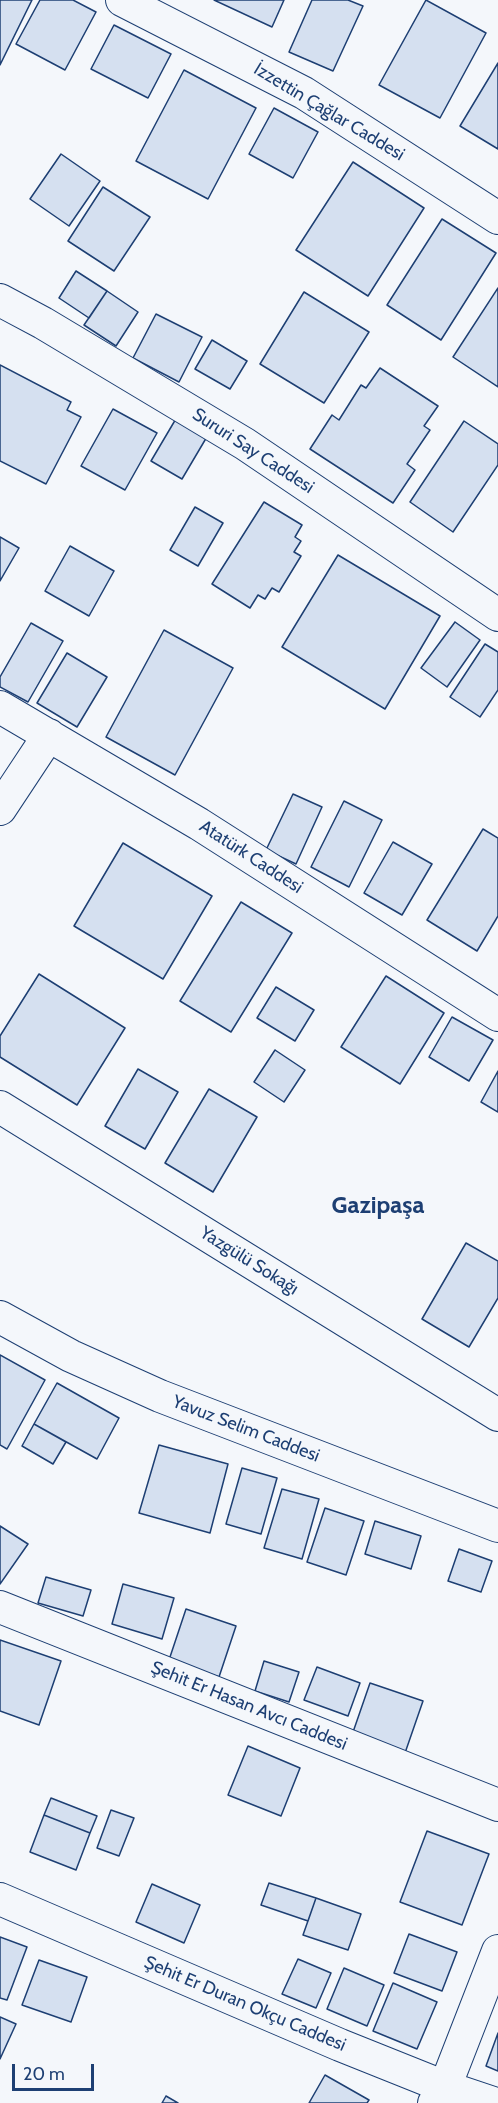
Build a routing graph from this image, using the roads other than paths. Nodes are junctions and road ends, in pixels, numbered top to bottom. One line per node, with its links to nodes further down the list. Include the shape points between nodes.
1 (122, 0): 2 (street, İzzettin Çağlar Caddesi, via 304,93)
2 (498, 218)
3 (0, 300): 4 (street, Sururi Say Caddesi, via 245,444)
4 (498, 615)
5 (0, 707): 6 (street, Atatürk Caddesi)
6 (49, 735): 7 (street); 8 (street, Atatürk Caddesi, via 199,824)
7 (0, 809)
8 (498, 1015)
9 (0, 1107): 11 (street, Yazgülü Sokağı)
10 (0, 1317): 12 (street, Yavuz Selim Caddesi, via 71,1356 160,1396)
11 (498, 1415)
12 (498, 1526)
13 (0, 1606): 14 (street, Şehit Er Hasan Avcı Caddesi)
14 (498, 1805)
15 (0, 1899): 17 (street, Şehit Er Duran Okçu Caddesi, via 340,2046)
16 (498, 1951): 17 (street)
17 (439, 2095): 18 (street, Şehit Er Duran Okçu Caddesi)
18 (493, 2103)

